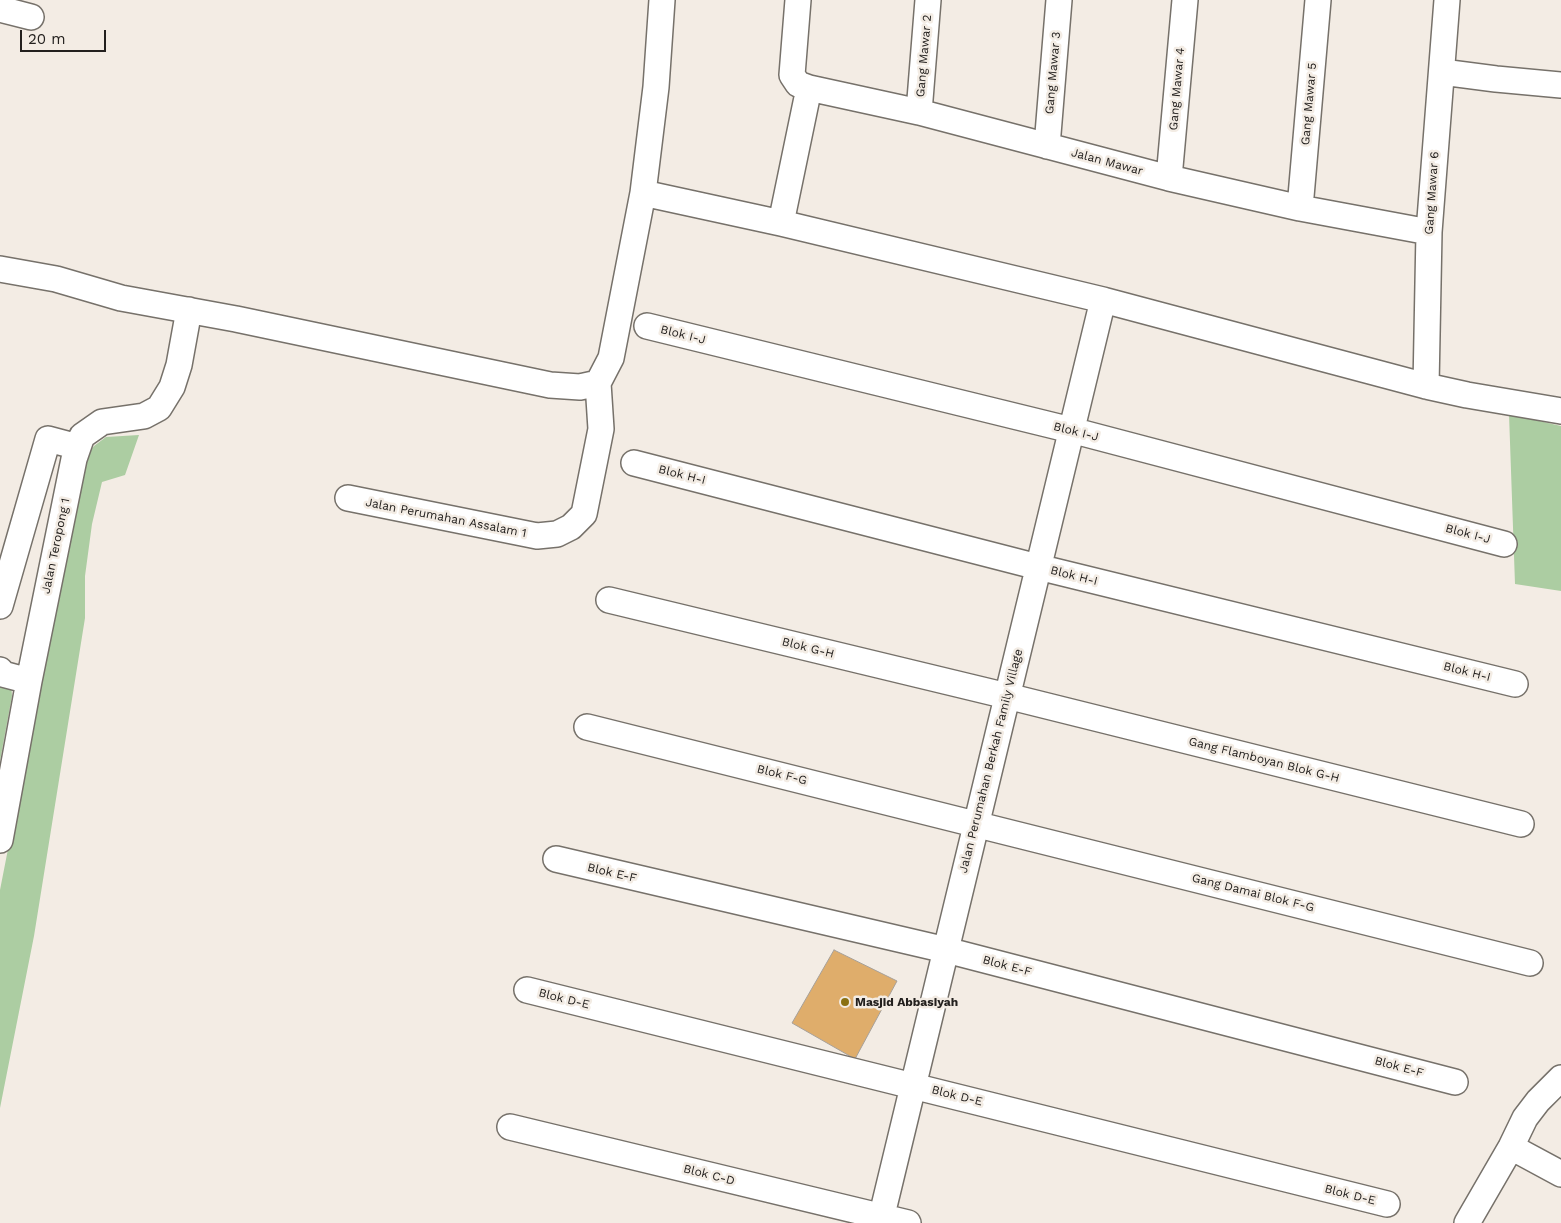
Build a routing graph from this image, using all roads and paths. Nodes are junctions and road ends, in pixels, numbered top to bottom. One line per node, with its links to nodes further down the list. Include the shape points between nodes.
1 (662, 0): 16 (street, via 656,87)
2 (798, 0): 11 (street)
3 (928, 0): 13 (street, Gang Mawar 2)
4 (1059, 0): 14 (street, Gang Mawar 3)
5 (1185, 0): 15 (street, Gang Mawar 4)
6 (1318, 0): 17 (street, Gang Mawar 5)
7 (1447, 0): 10 (street, Gang Mawar 6)
8 (0, 9): 9 (street)
9 (31, 17)
10 (1442, 72): 12 (street); 19 (street, Gang Mawar 6)
11 (800, 81): 13 (street, Jalan Mawar); 18 (street)
12 (1561, 85)
13 (919, 112): 14 (street, Jalan Mawar)
14 (1047, 146): 15 (street, Jalan Mawar)
15 (1169, 178): 17 (street, Jalan Mawar)
16 (643, 193): 18 (street); 24 (street, via 611,358)
17 (1300, 208): 19 (street, Jalan Mawar)
18 (781, 223): 21 (street)
19 (1429, 232): 25 (street, Gang Mawar 6)
20 (0, 269): 22 (street, via 56,279 121,298)
21 (1103, 300): 25 (street); 27 (street, Jalan Perumahan Berkah Family Village)
22 (188, 310): 24 (street, via 550,385 580,387); 28 (street, Jalan Teropong 1, via 179,365 172,387 159,408 144,416 102,422 82,436)
23 (647, 326): 27 (street, Blok I-J)
24 (598, 382): 30 (street, Jalan Perumahan Assalam 1, via 601,429 584,514 571,527 557,534 537,536)
25 (1426, 386): 26 (street)
26 (1561, 411)
27 (1071, 430): 31 (street, Blok I-J); 32 (street, Jalan Perumahan Berkah Family Village)
28 (78, 447): 34 (street, via 48,438); 36 (street, Jalan Teropong 1)
29 (634, 463): 32 (street, Blok H-I)
30 (348, 498)
31 (1504, 544)
32 (1038, 567): 37 (street, Blok H-I); 38 (street, Jalan Perumahan Berkah Family Village)
33 (609, 600): 38 (street, Blok G-H)
34 (0, 606)
35 (0, 670): 36 (street, via 3,674)
36 (29, 681): 42 (street, Jalan Teropong 1)
37 (1515, 684)
38 (1007, 696): 40 (street, Jalan Perumahan Berkah Family Village); 41 (street, Gang Flamboyan Blok G-H)
39 (587, 727): 40 (street, Blok F-G)
40 (976, 823): 44 (street, Jalan Perumahan Berkah Family Village); 45 (street, Gang Damai Blok F-G)
41 (1522, 824)
42 (0, 840)
43 (556, 859): 44 (street, Blok E-F)
44 (946, 950): 48 (street, Blok E-F); 49 (street, Jalan Perumahan Berkah Family Village)
45 (1530, 963)
46 (526, 990): 49 (street, Blok D-E)
47 (1561, 1078): 51 (street, via 1525,1118)
48 (1455, 1082)
49 (913, 1085): 53 (street, Blok D-E); 54 (street, Jalan Perumahan Berkah Family Village)
50 (510, 1126): 54 (street, Blok C-D)
51 (1511, 1148): 52 (street); 56 (street)
52 (1561, 1174)
53 (1387, 1204)
54 (881, 1220): 55 (street, Blok C-D)
55 (908, 1223)
56 (1467, 1223)

